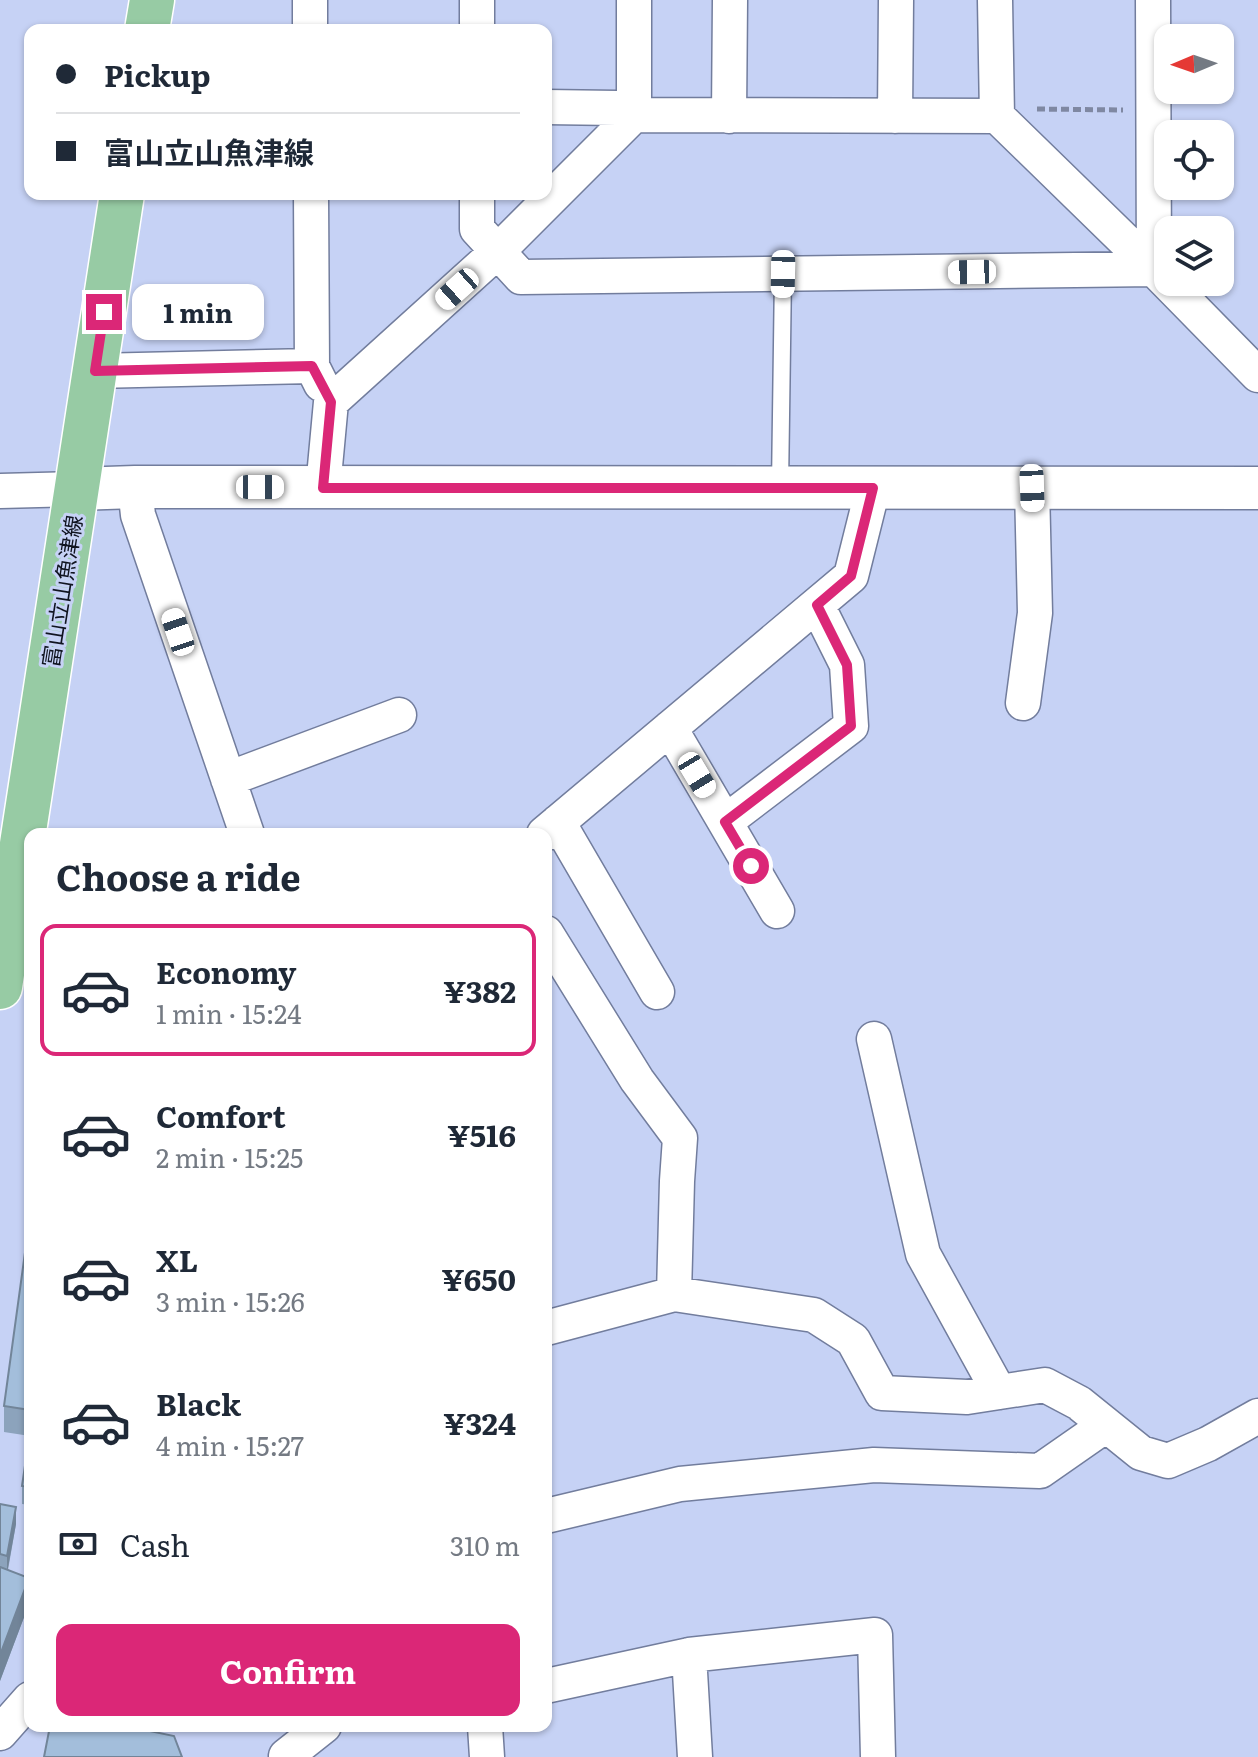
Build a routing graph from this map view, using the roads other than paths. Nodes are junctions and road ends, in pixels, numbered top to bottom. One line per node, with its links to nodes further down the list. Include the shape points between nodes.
1 (152, 0): 9 (main road)
2 (310, 0): 10 (street)
3 (477, 0): 11 (street)
4 (634, 0): 13 (street)
5 (730, 0): 14 (street)
6 (896, 0): 15 (street)
7 (995, 0): 16 (street)
8 (1153, 0): 23 (street)
9 (148, 24)
10 (310, 24)
11 (477, 24)
12 (552, 107): 13 (street, via 617,108)
13 (634, 115): 14 (street); 17 (street)
14 (729, 116): 15 (street)
15 (895, 116): 16 (street)
16 (997, 116): 23 (street)
17 (552, 197)
18 (121, 200): 27 (main road, 富山立山魚津線)
19 (311, 200): 26 (street)
20 (477, 200): 22 (street, via 477,229)
21 (549, 200): 22 (street)
22 (498, 251): 24 (street, via 521,277); 29 (street)
23 (1154, 269): 24 (street)
24 (783, 274): 32 (lane)
25 (1180, 296): 28 (street)
26 (312, 366): 27 (street); 29 (street)
27 (95, 371): 36 (main road, 富山立山魚津線)
28 (1258, 375)
29 (331, 402): 31 (street)
30 (135, 487): 31 (street); 36 (street); 42 (street, via 138,515)
31 (323, 488): 32 (street)
32 (780, 488): 33 (street)
33 (873, 488): 34 (street); 38 (street, via 851,576)
34 (1032, 488): 35 (street); 39 (street, via 1035,613)
35 (1258, 488)
36 (77, 489): 37 (street); 44 (main road, 富山立山魚津線)
37 (0, 491)
38 (817, 605): 41 (street); 43 (street, via 847,665 851,726)
39 (1023, 703)
40 (399, 715): 42 (street)
41 (670, 728): 43 (street); 46 (street)
42 (228, 779): 45 (street)
43 (725, 822): 49 (street)
44 (29, 828)
45 (245, 828)
46 (551, 828)
47 (552, 830): 52 (street)
48 (24, 864): 51 (main road, 富山立山魚津線)
49 (777, 911)
50 (552, 943): 54 (street, via 637,1080 680,1138)
51 (8, 977)
52 (657, 992)
53 (874, 1039): 56 (street, via 923,1254)
54 (674, 1294): 55 (street); 56 (street, via 814,1315 853,1340 882,1393 967,1397)
55 (552, 1326)
56 (999, 1392): 58 (street, via 1045,1385)
57 (1258, 1416): 58 (street, via 1168,1461 1141,1453)
58 (1106, 1425): 59 (street, via 1040,1471 874,1465 680,1484)
59 (552, 1515)
60 (689, 1655): 61 (street); 68 (street); 69 (street, via 875,1635)
61 (552, 1685)
62 (24, 1706): 65 (street)
63 (316, 1732): 66 (street)
64 (485, 1732): 67 (street)
65 (0, 1733)
66 (286, 1756)
67 (487, 1757)
68 (695, 1757)
69 (878, 1757)

